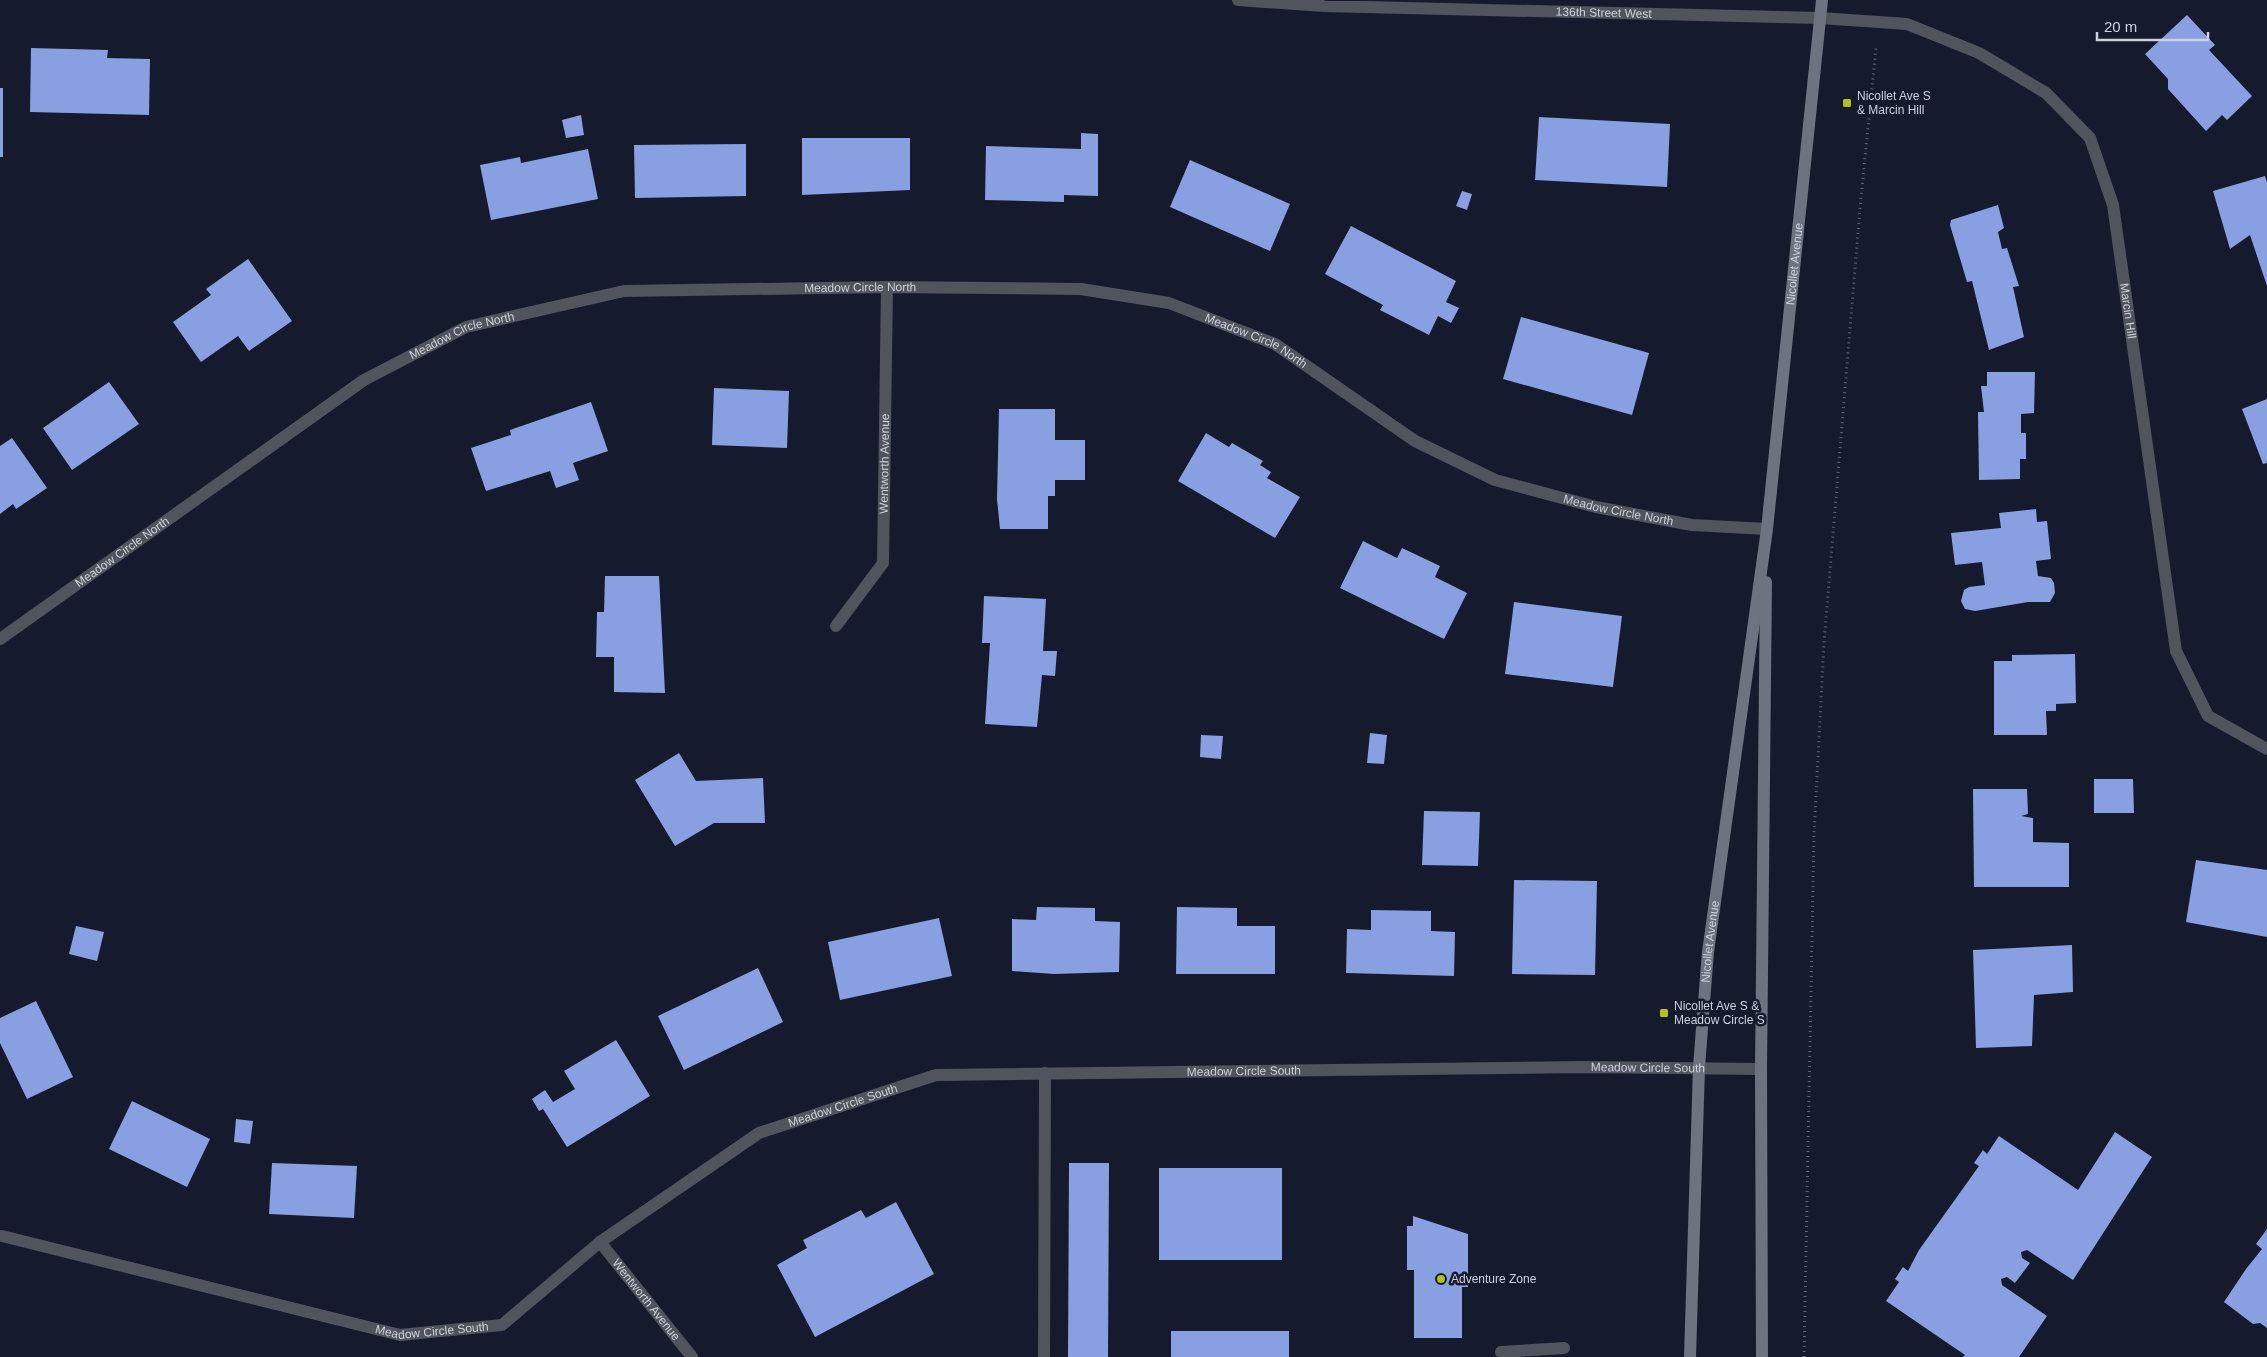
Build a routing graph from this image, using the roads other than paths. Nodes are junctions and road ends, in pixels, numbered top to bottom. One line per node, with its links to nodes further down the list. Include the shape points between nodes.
1 (1238, 0): 3 (street, 136th Street West)
2 (1822, 0): 4 (main road, Nicollet Avenue)
3 (1324, 3): 4 (street, 136th Street West)
4 (1820, 18): 6 (main road, Nicollet Avenue); 9 (street, Marcin Hill, via 1907,24 1979,53 2046,93 2090,138 2113,206 2176,652 2208,716)
5 (887, 287): 6 (street, Meadow Circle North, via 1081,289 1169,303 1274,344 1414,441 1495,480 1596,507 1692,525); 7 (street, Wentworth Avenue, via 883,563); 8 (street, Meadow Circle North, via 624,291 466,327 364,380)
6 (1767, 529): 10 (main road, Nicollet Avenue, via 1708,952); 11 (main road, Nicollet Avenue)
7 (836, 626)
8 (0, 638)
9 (2267, 749)
10 (1700, 1067): 11 (street, Meadow Circle South); 12 (street, Meadow Circle South); 19 (main road, Nicollet Avenue)
11 (1761, 1068): 20 (main road, Nicollet Avenue)
12 (1045, 1074): 14 (street, Meadow Circle South, via 936,1075 759,1133); 18 (street)
13 (1, 1236): 14 (street, Meadow Circle South, via 400,1335 502,1326)
14 (600, 1242): 17 (street, Wentworth Avenue)
15 (1564, 1348): 16 (street)
16 (1502, 1352)
17 (692, 1357)
18 (1044, 1357)
19 (1690, 1357)
20 (1762, 1357)

